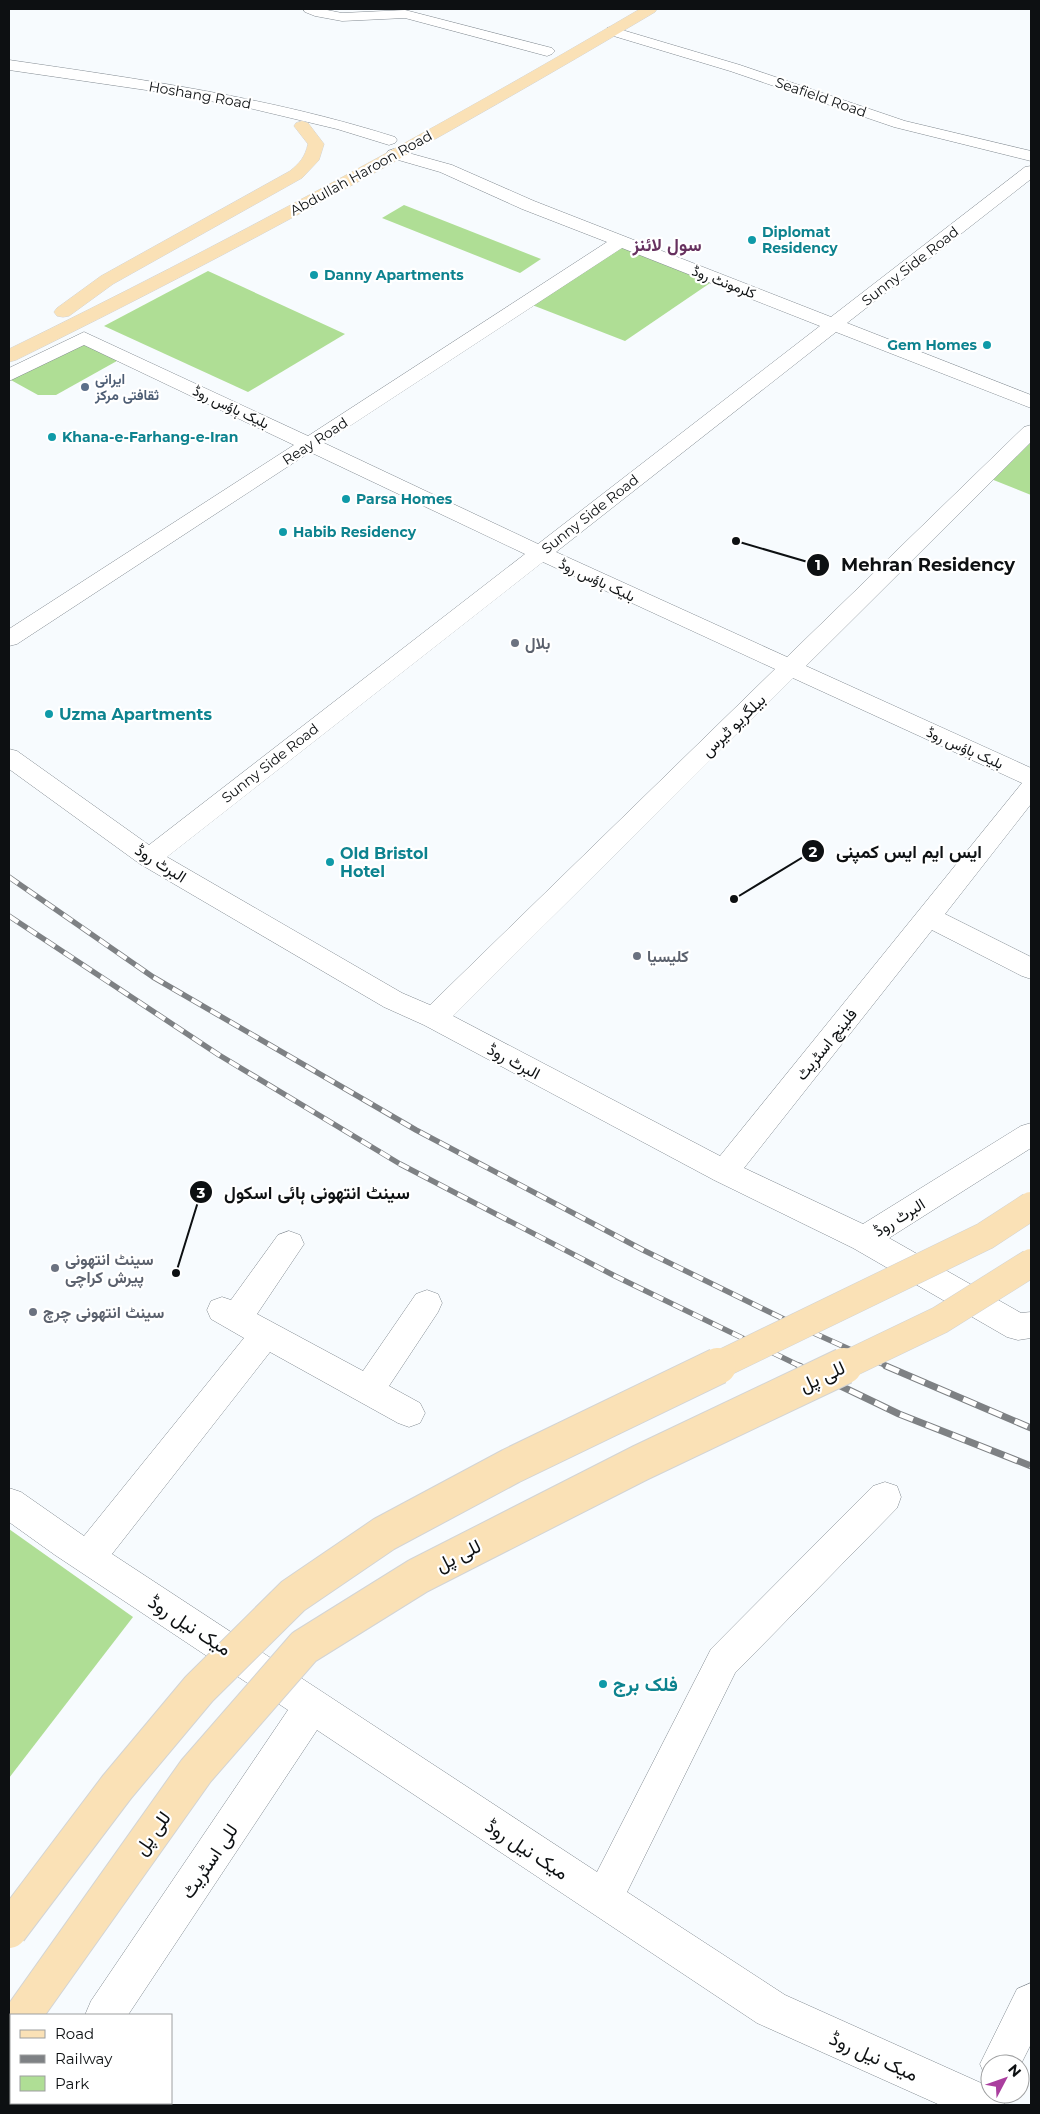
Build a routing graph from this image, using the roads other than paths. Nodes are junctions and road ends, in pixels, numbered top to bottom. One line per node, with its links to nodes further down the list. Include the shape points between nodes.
1 (310, 9): 3 (street, via 342,17 370,17)
2 (650, 9): 4 (main road, Abdullah Haroon Road)
3 (406, 11): 7 (street)
4 (609, 24): 5 (main road, Abdullah Haroon Road); 14 (main road, Abdullah Haroon Road); 15 (street, Seafield Road, via 900,124)
5 (592, 26)
6 (562, 42): 7 (main road)
7 (548, 51): 8 (main road)
8 (531, 60)
9 (9, 65): 14 (street, Hoshang Road, via 282,110 346,126)
10 (9, 76): 11 (street, Hoshang Road, via 202,105)
11 (302, 126): 13 (street, Hoshang Road); 19 (main road, via 316,144 314,156 307,166 291,178 107,280)
12 (406, 130): 14 (main road, Abdullah Haroon Road)
13 (371, 149): 14 (main road, Abdullah Haroon Road)
14 (403, 150): 18 (street, کلرمونٹ روڈ); 19 (main road, Abdullah Haroon Road, via 245,236)
15 (1031, 156)
16 (1031, 171): 20 (street, Sunny Side Road)
17 (317, 178): 19 (main road, Abdullah Haroon Road, via 131,279)
18 (621, 241): 20 (street, کلرمونٹ روڈ); 26 (street, Reay Road)
19 (67, 324): 21 (main road); 22 (main road); 23 (street); 26 (street, بلیک ہاؤس روڈ)
20 (834, 325): 24 (street, کلرمونٹ روڈ); 27 (street, Sunny Side Road)
21 (9, 339)
22 (9, 356)
23 (9, 375)
24 (1031, 402)
25 (1031, 431): 29 (street, بیلگریو ٹیرس)
26 (310, 444): 27 (street, بلیک ہاؤس روڈ); 28 (street, Reay Road)
27 (540, 553): 29 (street, بلیک ہاؤس روڈ); 33 (street, Sunny Side Road)
28 (9, 639)
29 (791, 669): 31 (street, بلیک ہاؤس روڈ); 36 (street, بیلگریو ٹیرس)
30 (9, 757): 33 (street, البرٹ روڈ)
31 (1031, 778)
32 (1031, 788): 34 (street, فلینچ اسٹریٹ)
33 (149, 858): 36 (street, البرٹ روڈ, via 393,1000)
34 (928, 917): 35 (street); 38 (street, فلینچ اسٹریٹ)
35 (1031, 969)
36 (434, 1018): 38 (street, البرٹ روڈ)
37 (1031, 1134): 40 (street, البرٹ روڈ)
38 (724, 1172): 40 (street, البرٹ روڈ)
39 (1031, 1206): 53 (main road, bridge, via 985,1236 511,1466 384,1534 293,1596 199,1689 117,1787)
40 (864, 1240): 44 (street, via 1018,1327)
41 (290, 1244): 45 (street, via 229,1314)
42 (1031, 1263): 55 (main road, للی پل, bridge, via 940,1320 640,1463 418,1576 304,1647 196,1771)
43 (427, 1303): 46 (street)
44 (1031, 1325)
45 (266, 1334): 46 (street); 50 (street)
46 (368, 1390): 47 (street)
47 (409, 1414)
48 (885, 1497): 52 (street, via 723,1660)
49 (9, 1503): 50 (street, میک نیل روڈ)
50 (88, 1558): 51 (street, میک نیل روڈ)
51 (312, 1706): 52 (street, میک نیل روڈ); 56 (street, للی اسٹریٹ)
52 (603, 1898): 58 (street, میک نیل روڈ, via 771,2009)
53 (9, 1930)
54 (1031, 2003): 57 (street)
55 (24, 2014)
56 (106, 2014)
57 (1005, 2054)
58 (980, 2096)

